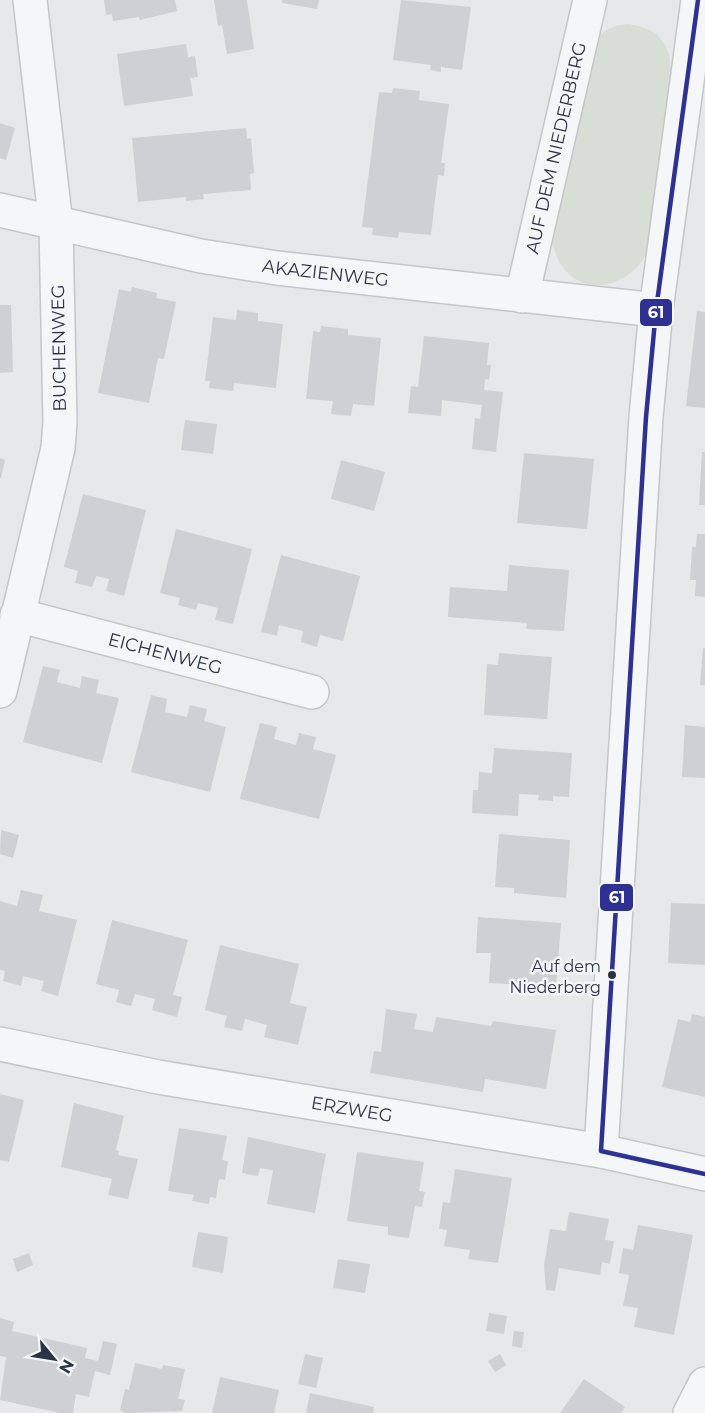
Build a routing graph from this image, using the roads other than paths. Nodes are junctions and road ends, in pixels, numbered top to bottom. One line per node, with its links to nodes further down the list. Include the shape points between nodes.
1 (30, 0): 5 (street, BUCHENWEG)
2 (590, 0): 6 (street, AUF DEM NIEDERBERG)
3 (698, 0): 7 (street)
4 (0, 210): 5 (street, AKAZIENWEG)
5 (56, 225): 6 (street, AKAZIENWEG, via 277,268); 8 (street, BUCHENWEG, via 58,448)
6 (522, 296): 7 (street, AKAZIENWEG)
7 (656, 310): 12 (street)
8 (17, 615): 9 (street, BUCHENWEG); 10 (street, EICHENWEG)
9 (0, 691)
10 (312, 692)
11 (0, 1044): 12 (street, ERZWEG, via 158,1077)
12 (601, 1151): 13 (street, ERZWEG)
13 (705, 1174)
14 (705, 1384): 15 (street)
15 (690, 1413)

